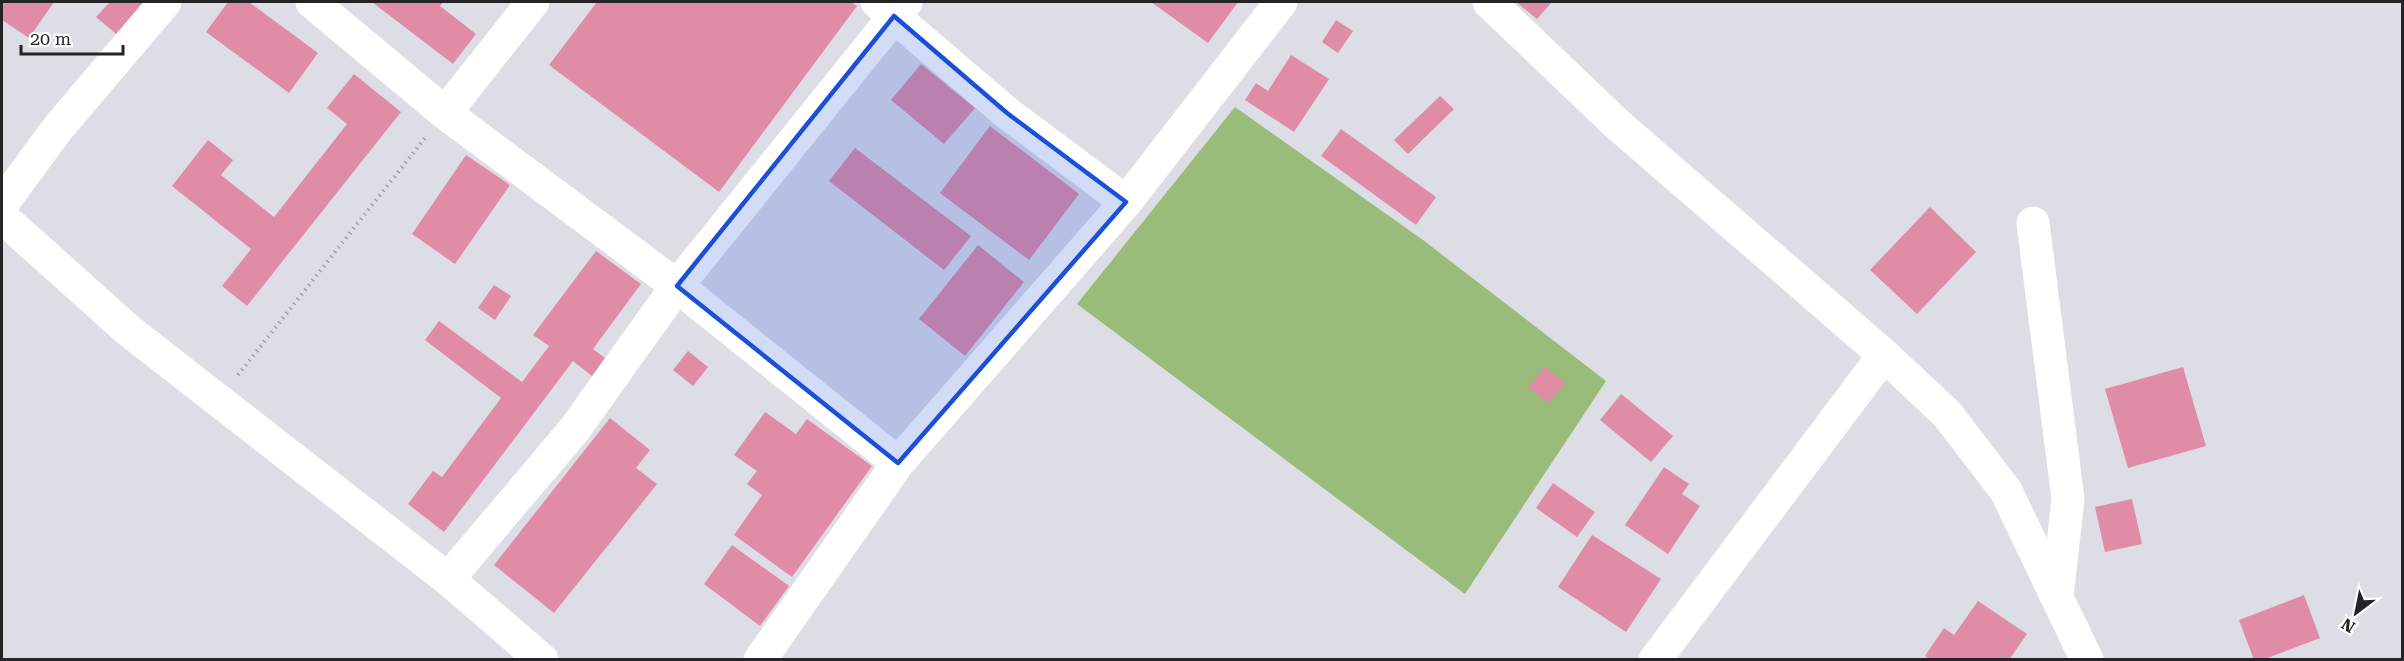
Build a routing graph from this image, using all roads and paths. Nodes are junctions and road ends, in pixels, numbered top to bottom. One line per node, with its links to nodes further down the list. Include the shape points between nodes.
1 (165, 2): 9 (street, via 58,128)
2 (312, 2): 7 (street)
3 (533, 2): 7 (street)
4 (1281, 2): 8 (street)
5 (1489, 2): 13 (street, via 1617,124)
6 (892, 6): 8 (street, via 1007,113); 12 (street)
7 (445, 113): 12 (street); 14 (path)
8 (1126, 202): 15 (street)
9 (2, 204)
10 (2, 217): 14 (street, via 128,330)
11 (2033, 223): 17 (street, via 2068,499)
12 (677, 286): 15 (street); 16 (street, via 574,430)
13 (1884, 355): 17 (street, via 1947,414 2006,491); 20 (street)
14 (219, 399): 16 (street)
15 (898, 463): 19 (street)
16 (448, 579): 18 (street)
17 (2057, 597): 21 (street)
18 (542, 660)
19 (760, 660)
20 (1655, 660)
21 (2087, 660)

